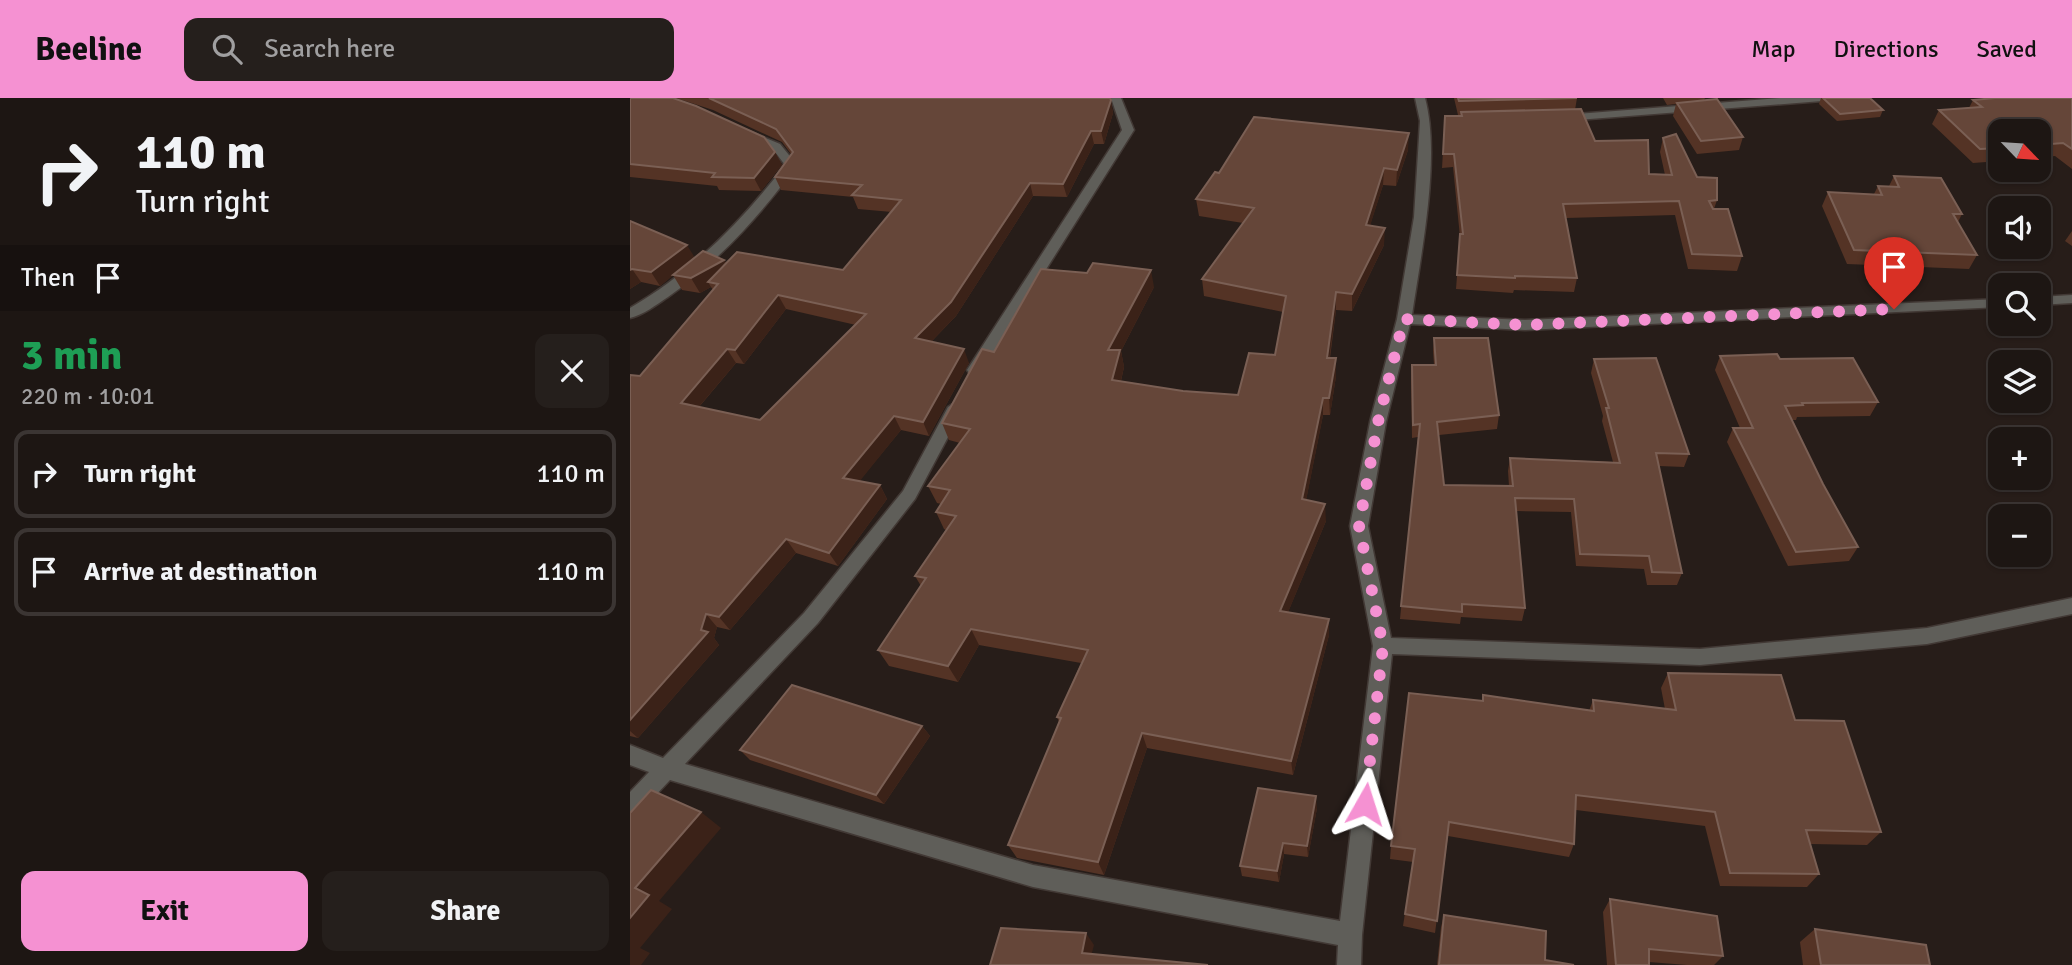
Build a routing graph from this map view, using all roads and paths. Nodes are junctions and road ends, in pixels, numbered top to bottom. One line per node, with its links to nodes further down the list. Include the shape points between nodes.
1 (1116, 98): 14 (street, via 1128,130 967,385 909,495 811,618)
2 (1420, 98): 10 (street, via 1433,121)
3 (1822, 98): 4 (street)
4 (1547, 118)
5 (733, 126): 9 (street, via 776,146 792,165 730,240)
6 (2072, 299): 7 (street)
7 (2051, 300)
8 (1988, 304): 10 (street, via 1525,325)
9 (630, 314)
10 (1404, 319): 12 (street, via 1378,422 1359,526)
11 (2072, 606): 12 (street, via 1927,636 1700,657)
12 (1383, 646): 16 (street)
13 (630, 755): 14 (street)
14 (667, 769): 15 (street); 16 (street, via 1033,876)
15 (630, 807)
16 (1350, 935): 17 (street)
17 (1349, 965)

